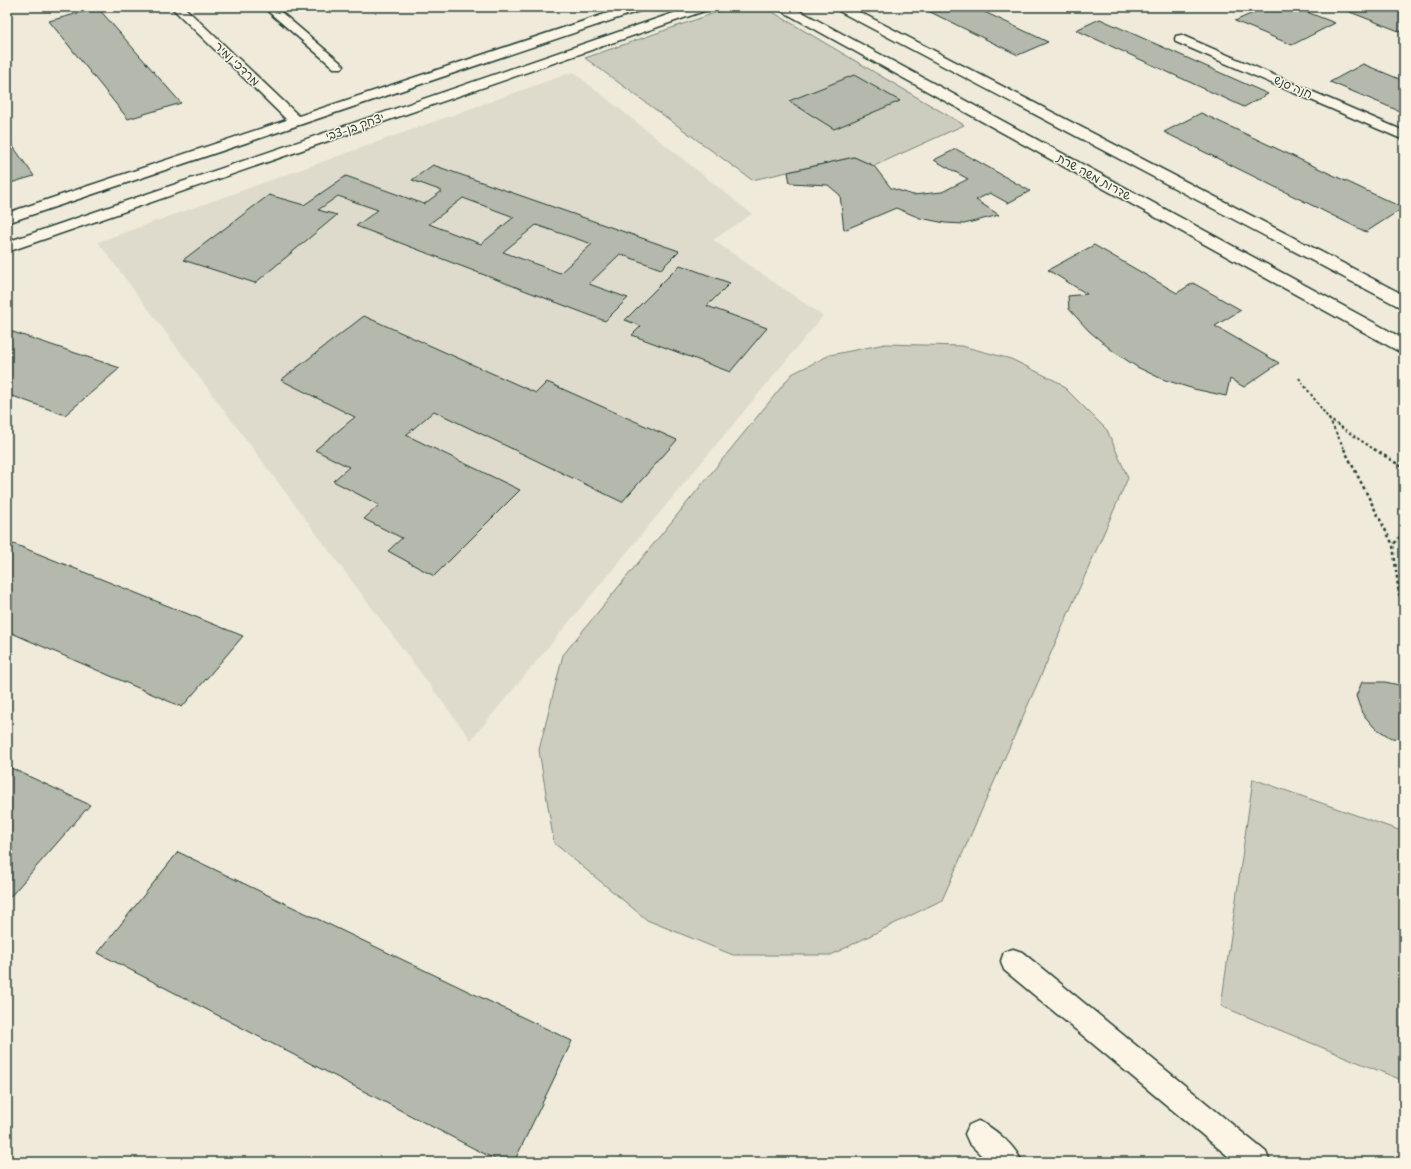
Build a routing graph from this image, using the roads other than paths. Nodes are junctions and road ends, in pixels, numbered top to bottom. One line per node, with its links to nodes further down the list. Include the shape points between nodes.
1 (177, 7): 9 (street, מרדכי נמיר)
2 (268, 7): 8 (lane)
3 (638, 7): 9 (street, יצחק בן-צבי)
4 (703, 7): 12 (street, יצחק בן-צבי)
5 (784, 7): 14 (street, שדרות משה שרת)
6 (841, 7): 13 (street)
7 (1181, 39): 10 (street, חנה סנש)
8 (338, 66)
9 (296, 121): 11 (street, יצחק בן-צבי)
10 (1404, 136)
11 (7, 218)
12 (7, 247)
13 (1404, 302)
14 (1404, 347)
15 (1013, 961): 18 (lane)
16 (978, 1134): 17 (lane)
17 (1008, 1162)
18 (1256, 1162)

